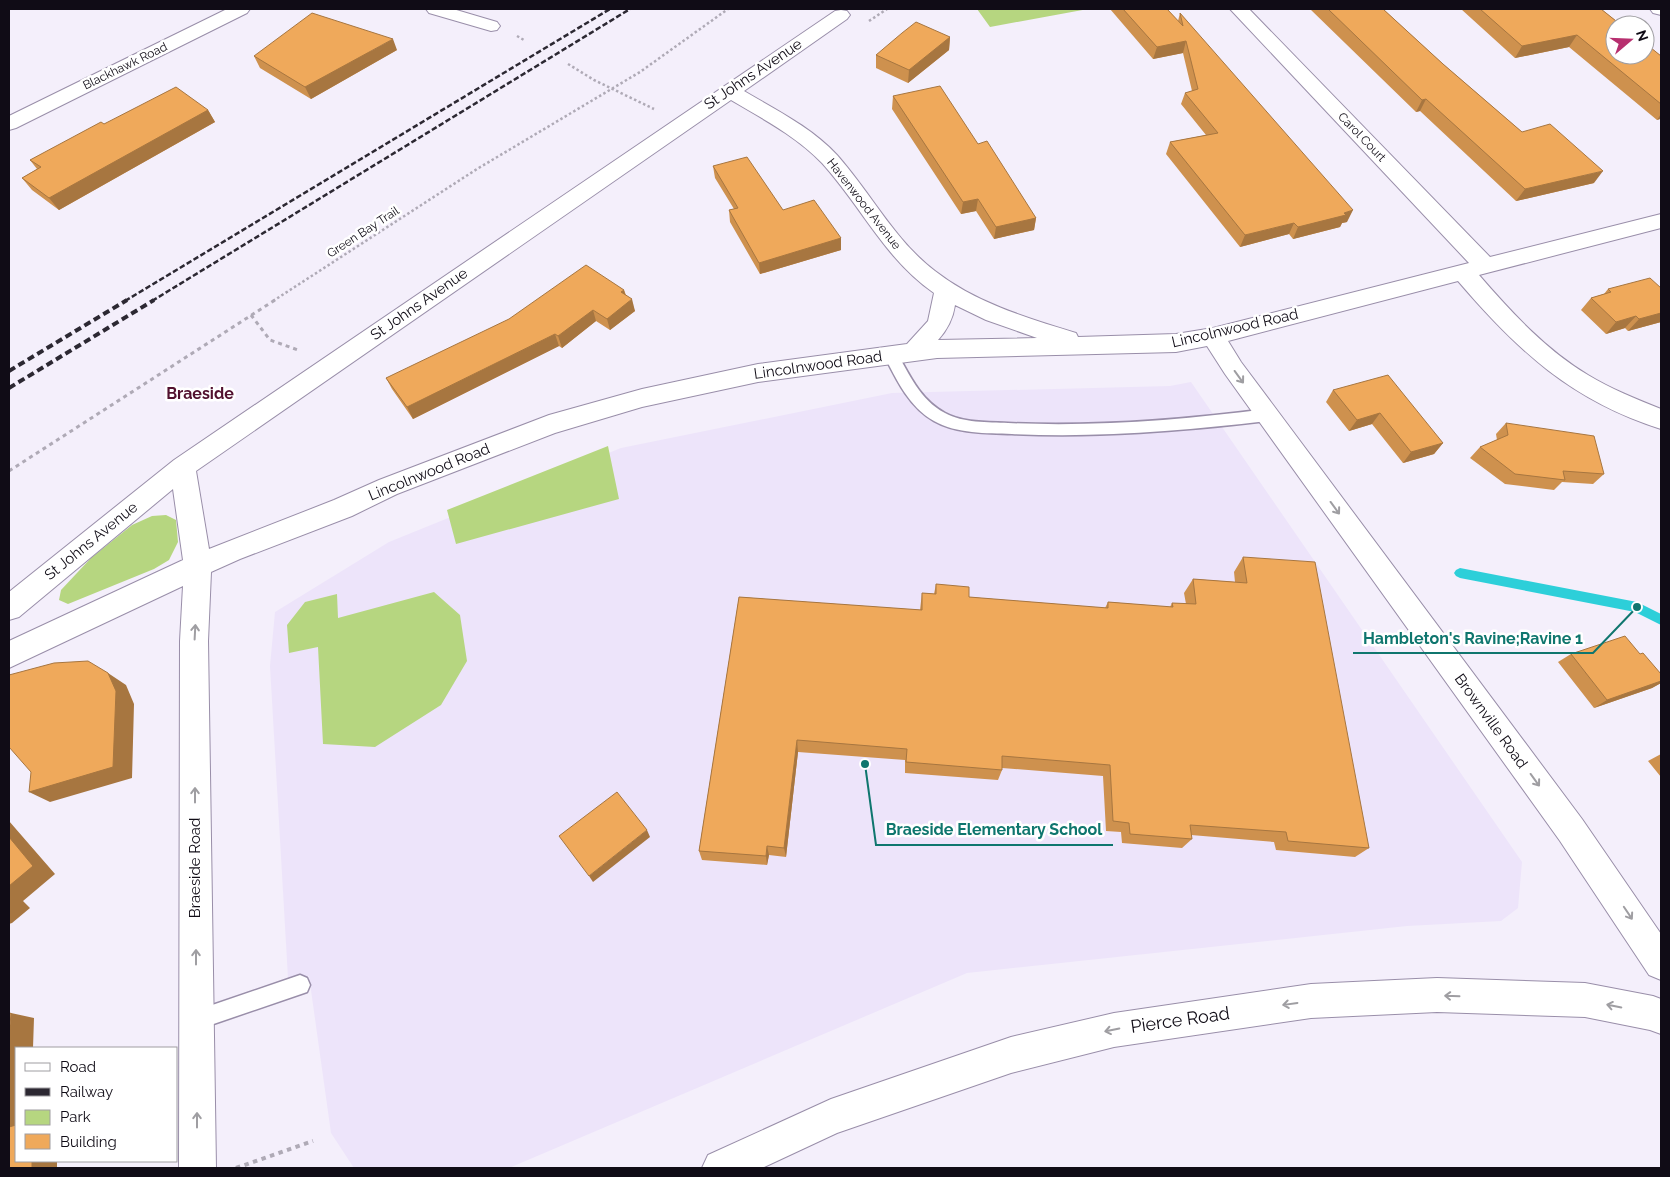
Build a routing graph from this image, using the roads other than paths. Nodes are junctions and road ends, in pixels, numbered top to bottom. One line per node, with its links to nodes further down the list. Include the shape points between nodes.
1 (241, 9): 7 (street, Blackhawk Road)
2 (435, 9): 5 (street)
3 (1239, 9): 9 (street, Carol Court)
4 (839, 12): 6 (street, St Johns Avenue)
5 (490, 26)
6 (729, 90): 10 (street, Havenwood Avenue, via 797,130 829,158 898,248 926,276); 17 (street, St Johns Avenue)
7 (9, 124)
8 (1661, 221): 9 (street, Lincolnwood Road)
9 (1474, 269): 11 (street, Lincolnwood Road); 16 (street, Carol Court, via 1504,319 1540,352 1569,375 1616,401)
10 (946, 289): 12 (street, Havenwood Avenue, via 983,310); 13 (street, via 937,326)
11 (1213, 336): 12 (street, Lincolnwood Road, via 1176,343); 15 (street, Brownville Road, one-way to 15)
12 (1091, 346): 13 (street, Lincolnwood Road)
13 (915, 351): 14 (street, Lincolnwood Road)
14 (891, 355): 15 (lane, via 908,387 936,416 976,426 1032,430 1183,426); 18 (street, Lincolnwood Road, via 758,373 642,398 549,424 230,551)
15 (1267, 415): 21 (street, Brownville Road, one-way to 21, via 1572,830)
16 (1661, 419)
17 (183, 467): 18 (street); 19 (street, St Johns Avenue)
18 (198, 568): 20 (street, Lincolnwood Road); 24 (street, Braeside Road, one-way to 18, via 194,641)
19 (9, 608)
20 (9, 655)
21 (1661, 963)
22 (300, 985): 24 (lane)
23 (1661, 1017): 26 (street, Pierce Road, one-way to 26, via 1585,1000 1436,995 1311,1000 1114,1030 1011,1055 830,1117)
24 (196, 1020): 25 (street, Braeside Road, one-way to 24)
25 (197, 1168)
26 (721, 1168)

